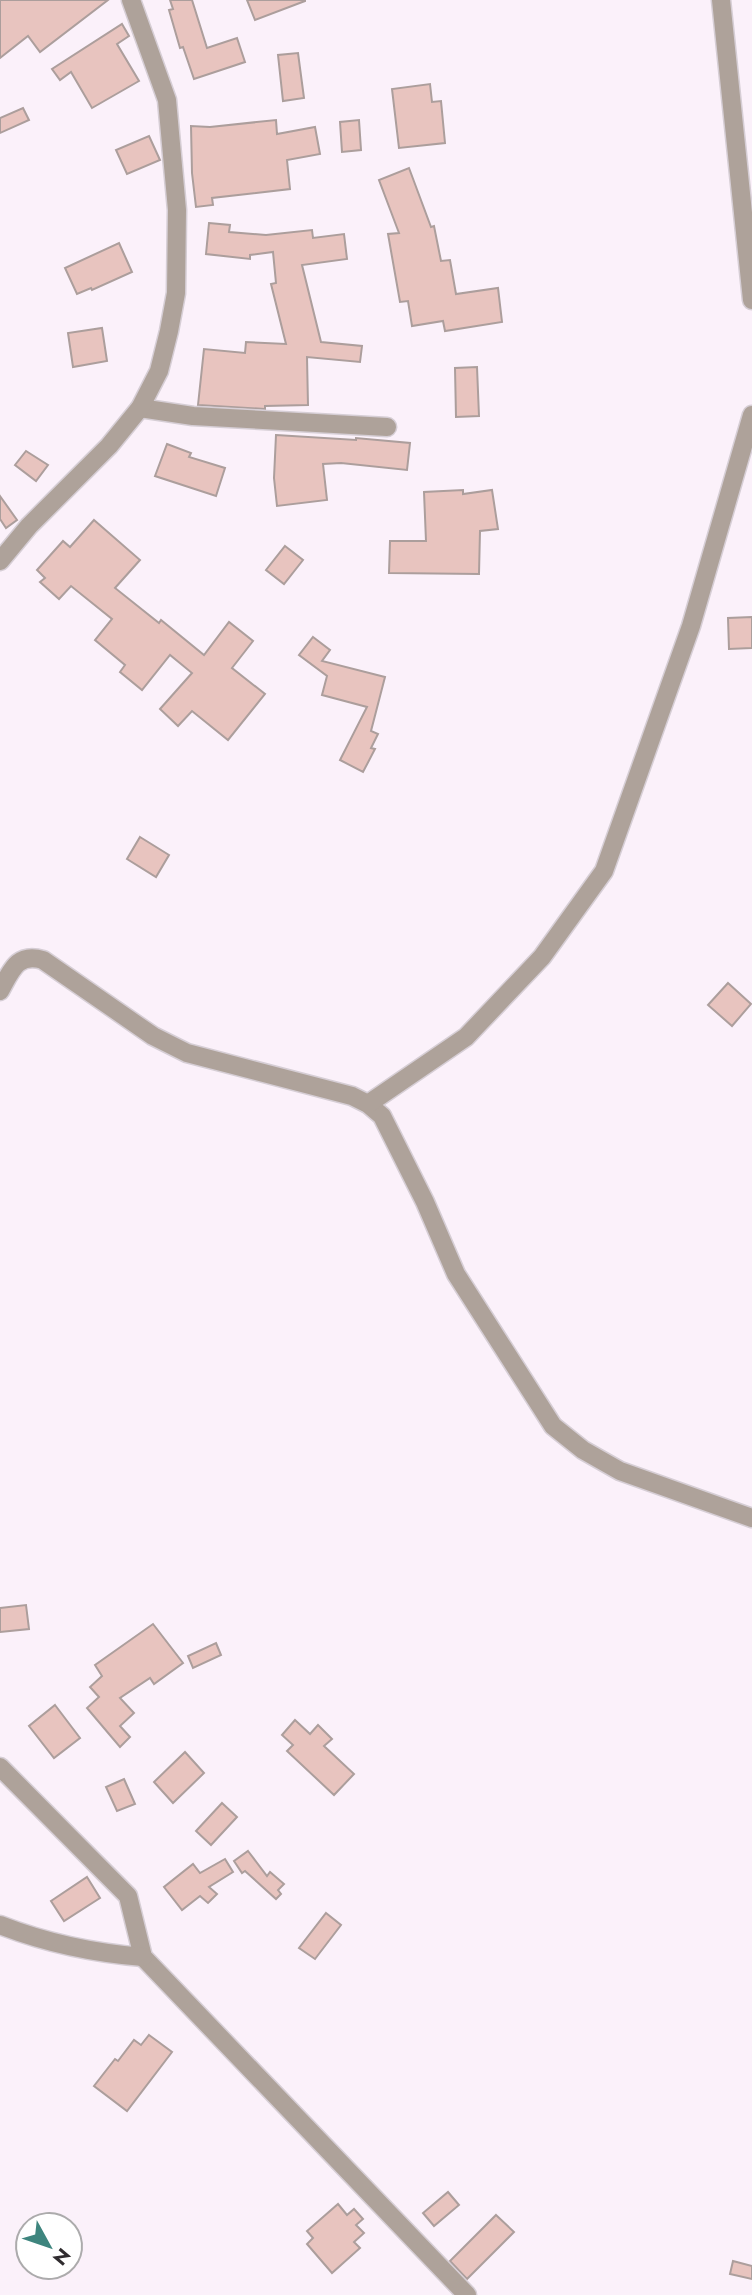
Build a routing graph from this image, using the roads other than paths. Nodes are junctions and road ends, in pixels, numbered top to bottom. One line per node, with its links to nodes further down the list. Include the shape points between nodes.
1 (131, 0): 4 (street, via 167,100 177,210 176,293 169,331 159,371)
2 (721, 0): 3 (street)
3 (752, 300)
4 (140, 408): 6 (street, via 193,416); 7 (street)
5 (752, 415): 9 (street, via 691,626 604,871 542,957 466,1037)
6 (387, 427)
7 (0, 561)
8 (0, 991): 9 (street, via 22,960 43,960 187,1053)
9 (368, 1104): 10 (street, via 382,1116 392,1135 456,1274 553,1426 620,1471)
10 (752, 1518)
11 (0, 1767): 13 (street, via 128,1896)
12 (0, 1925): 13 (street, via 97,1953)
13 (143, 1957): 14 (street)
14 (467, 2295)

